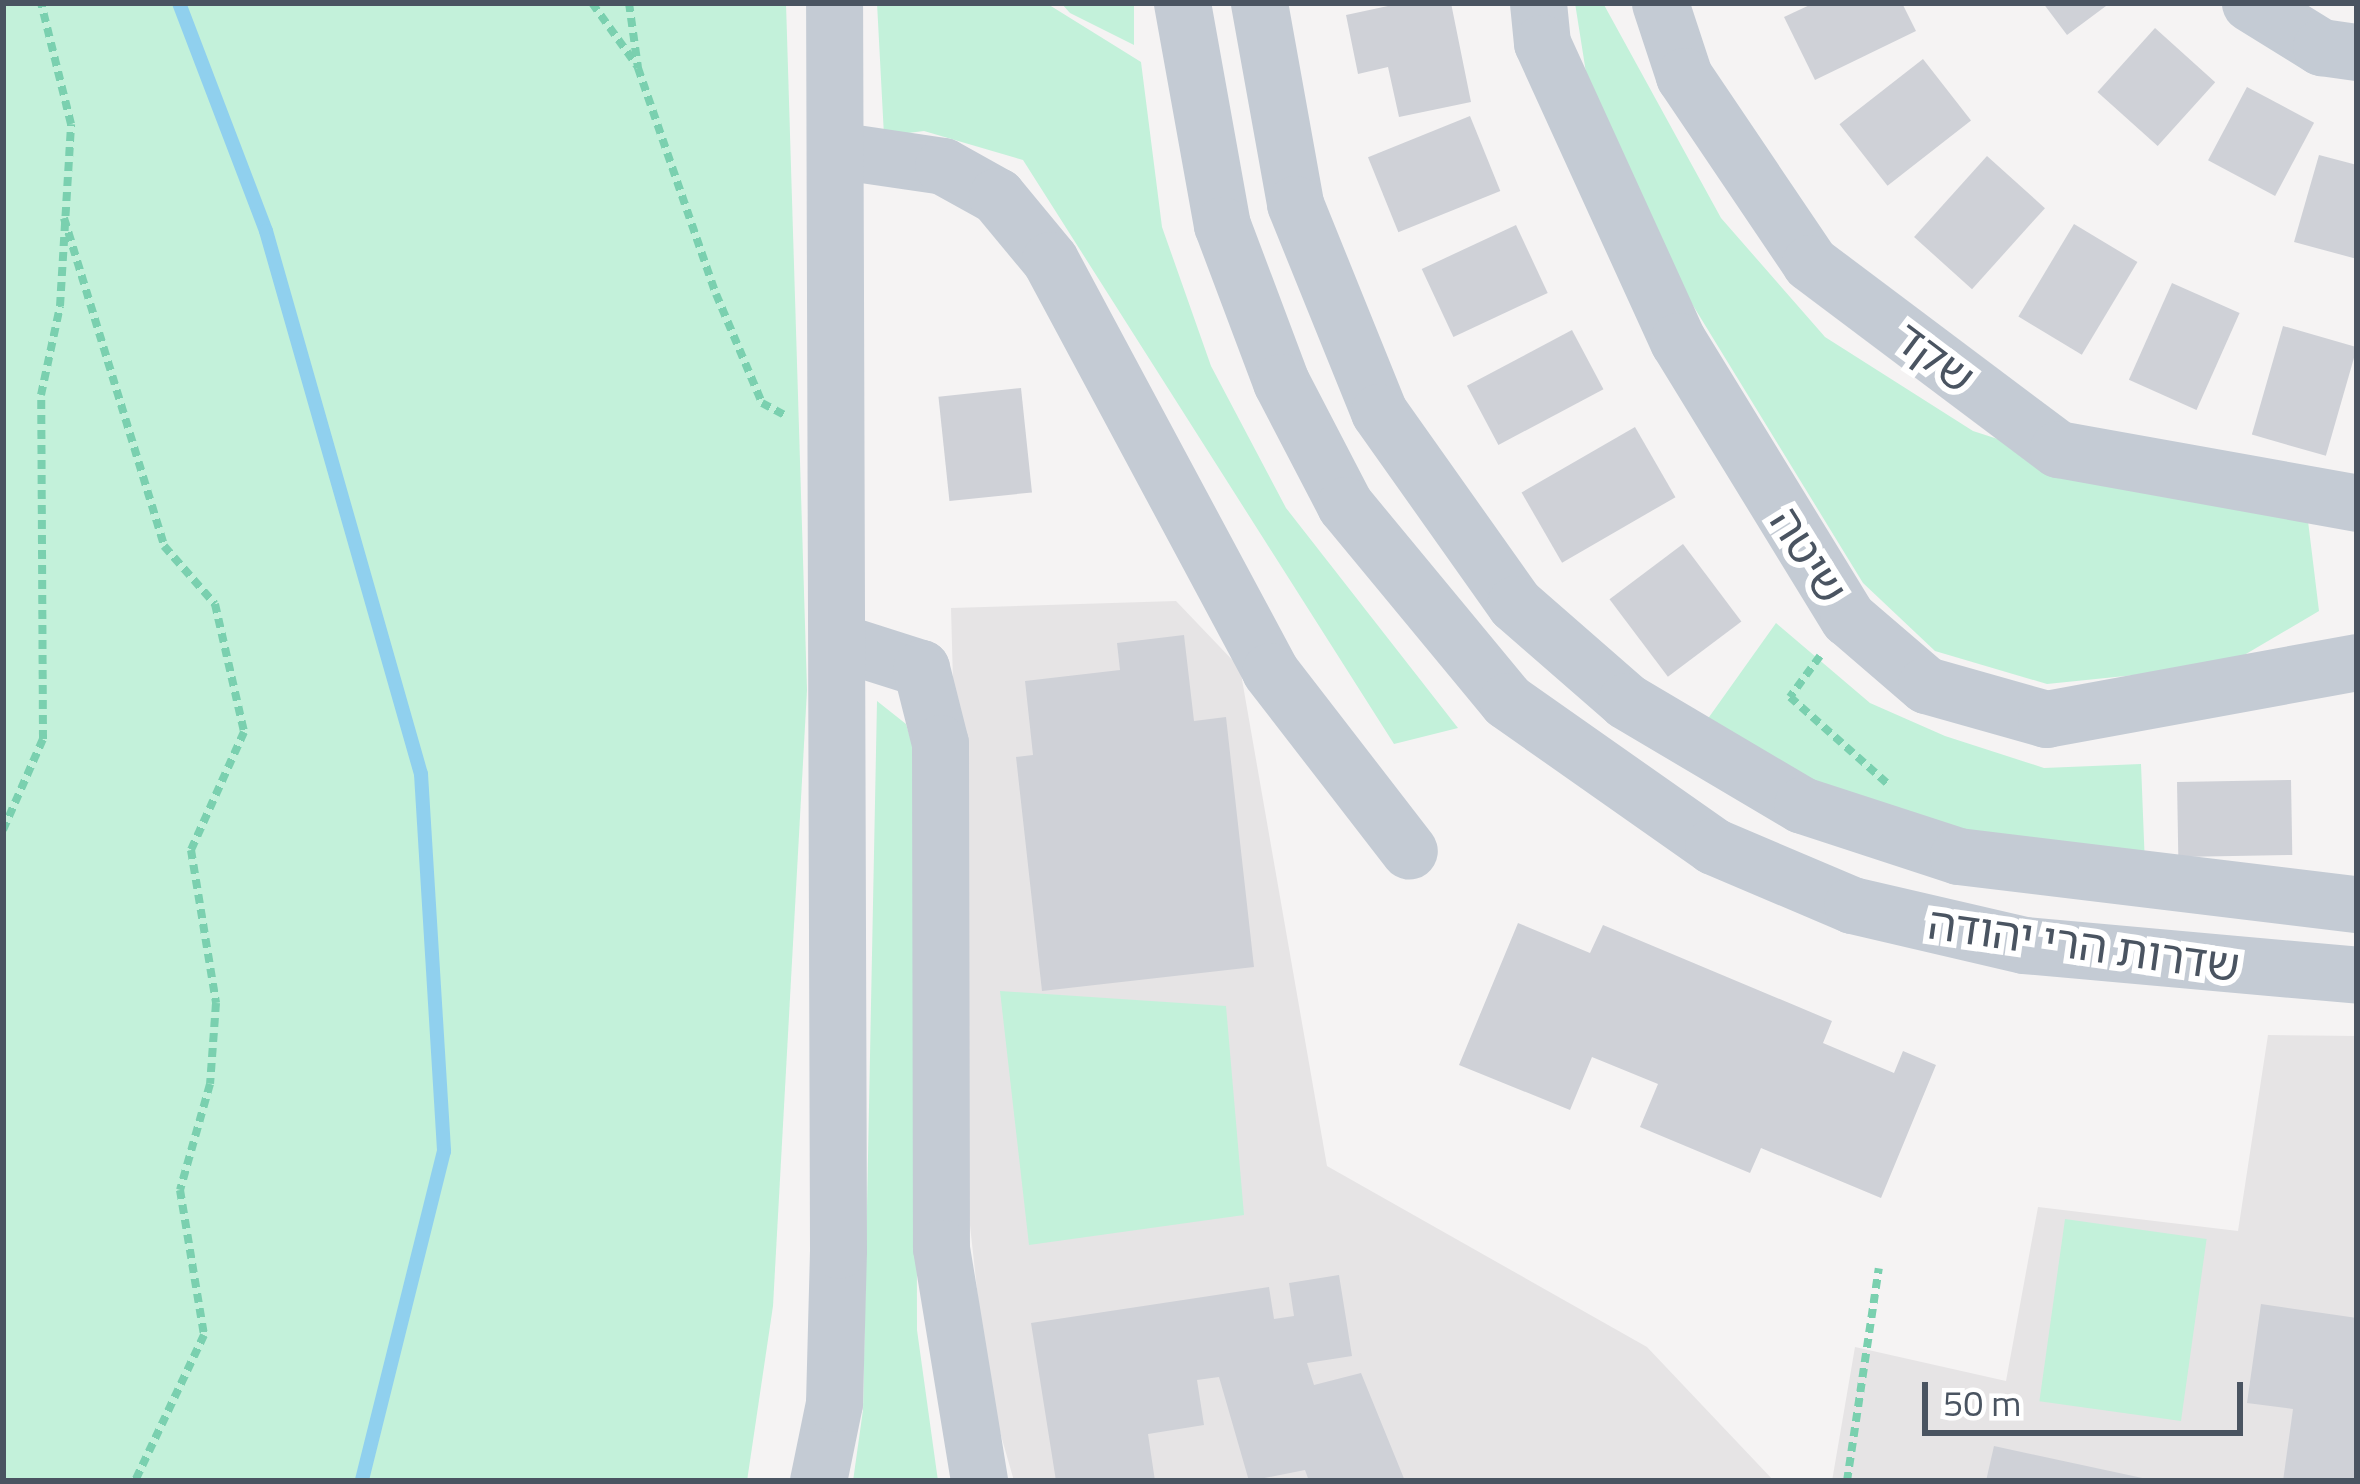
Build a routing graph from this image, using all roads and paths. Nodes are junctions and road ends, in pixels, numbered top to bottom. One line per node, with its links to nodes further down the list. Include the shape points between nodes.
1 (41, 3): 13 (path, via 71,124)
2 (592, 3): 11 (path)
3 (629, 3): 11 (path)
4 (834, 3): 12 (street)
5 (1182, 3): 23 (street, שדרות הרי יהודה, via 1222,225 1281,382 1345,505 1507,701 1713,847 1852,905 2024,945)
6 (1258, 3): 20 (street, שדרות הרי יהודה, via 1275,124 1324,286 1379,412 1449,519 1515,604 1626,700 1749,779)
7 (1538, 3): 16 (street, שיטה, via 1542,43 1678,341)
8 (1660, 3): 15 (street, שקד, via 1684,76 1810,263 2058,449)
9 (2250, 3): 10 (street, via 2321,47)
10 (2357, 52)
11 (638, 68): 14 (path, via 762,403)
12 (835, 150): 14 (street); 21 (street, via 943,166 997,196 1050,260 1270,671)
13 (64, 218): 19 (path, via 41,395 43,739); 25 (path, via 164,546 215,604 244,732 191,850 216,1003 210,1084 180,1190 204,1335)
14 (839, 444): 17 (street)
15 (2357, 503)
16 (1848, 618): 18 (street, שיטה, via 1926,685 2046,719); 20 (path, via 1790,697 1892,776)
17 (842, 643): 26 (street, via 837,1294); 27 (street, via 921,668 940,743 941,1248)
18 (2357, 662)
19 (3, 830)
20 (1875, 832): 22 (street, שדרות הרי יהודה, via 2036,871)
21 (1409, 851)
22 (2357, 904)
23 (2357, 975)
24 (1879, 1268): 28 (path)
25 (135, 1481)
26 (818, 1481)
27 (979, 1481)
28 (1847, 1481)

